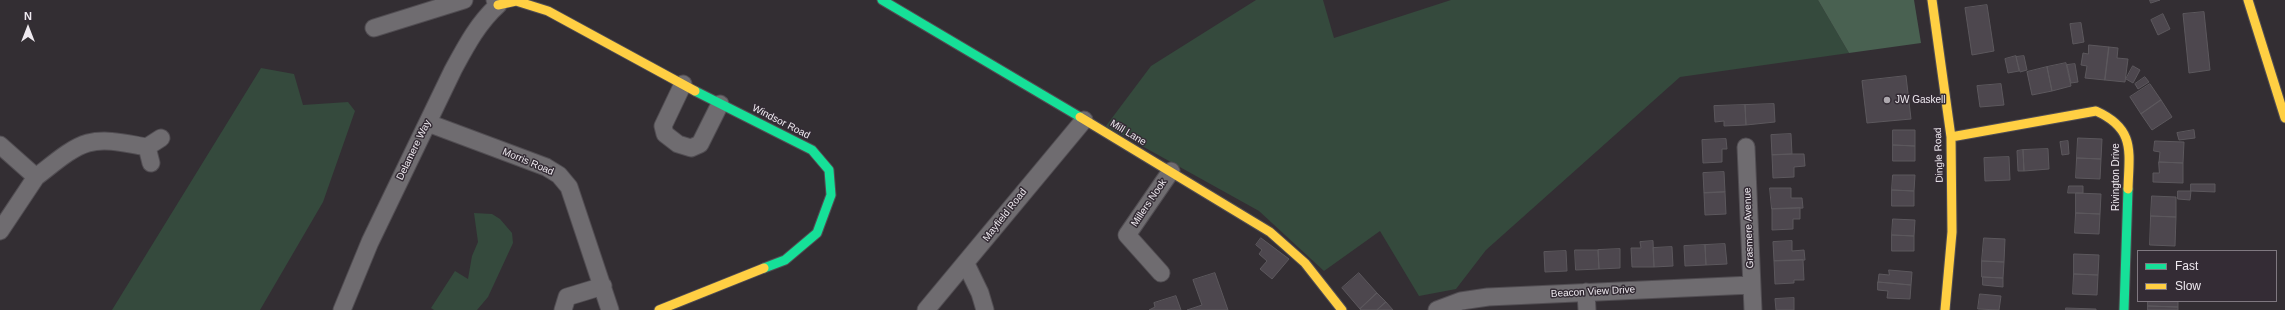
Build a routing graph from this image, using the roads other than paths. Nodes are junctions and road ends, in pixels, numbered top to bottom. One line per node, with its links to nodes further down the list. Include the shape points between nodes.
1 (464, 0): 6 (street)
2 (882, 0): 10 (street, Mill Lane)
3 (1932, 0): 12 (street, Dingle Road)
4 (2248, 0): 9 (street)
5 (497, 2): 7 (street, Windsor Road, via 516,1 548,12); 11 (street, Delamere Way, via 468,43)
6 (374, 28)
7 (683, 84): 8 (street, Windsor Road); 8 (street, via 663,126 665,134 678,144 691,148 700,144)
8 (720, 104): 27 (street, Windsor Road, via 812,150 829,170 830,195 817,234 785,260)
9 (2285, 118)
10 (1084, 120): 16 (street, Mill Lane); 19 (street, Mayfield Road, via 1044,165)
11 (428, 123): 22 (street, Morris Road, via 546,167 559,175 569,187); 24 (street, Delamere Way, via 370,242)
12 (1951, 137): 34 (street, Dingle Road, via 1952,232); 35 (street, Rivington Drive, via 2096,111 2115,120 2125,131 2129,146)
13 (161, 138): 17 (street, via 149,155 108,141 87,143)
14 (0, 145): 17 (street)
15 (1746, 147): 21 (street, Grasmere Avenue)
16 (1171, 172): 20 (street, Millers Nook, via 1122,229); 30 (street, Mill Lane, via 1253,221 1283,243 1310,268)
17 (36, 177): 18 (street)
18 (0, 231)
19 (966, 264): 28 (street, Mayfield Road); 29 (street)
20 (1161, 273)
21 (1751, 285): 23 (street, Beacon View Drive); 33 (street, Grasmere Avenue)
22 (603, 286): 25 (street, via 567,297); 26 (street, Morris Road)
23 (1586, 292): 31 (street, Beacon View Drive, via 1488,297 1461,301); 32 (street)
24 (342, 310)
25 (563, 310)
26 (610, 310)
27 (659, 310)
28 (926, 310)
29 (985, 310)
30 (1342, 310)
31 (1437, 310)
32 (1587, 310)
33 (1752, 310)
34 (1946, 310)
35 (2124, 310)

